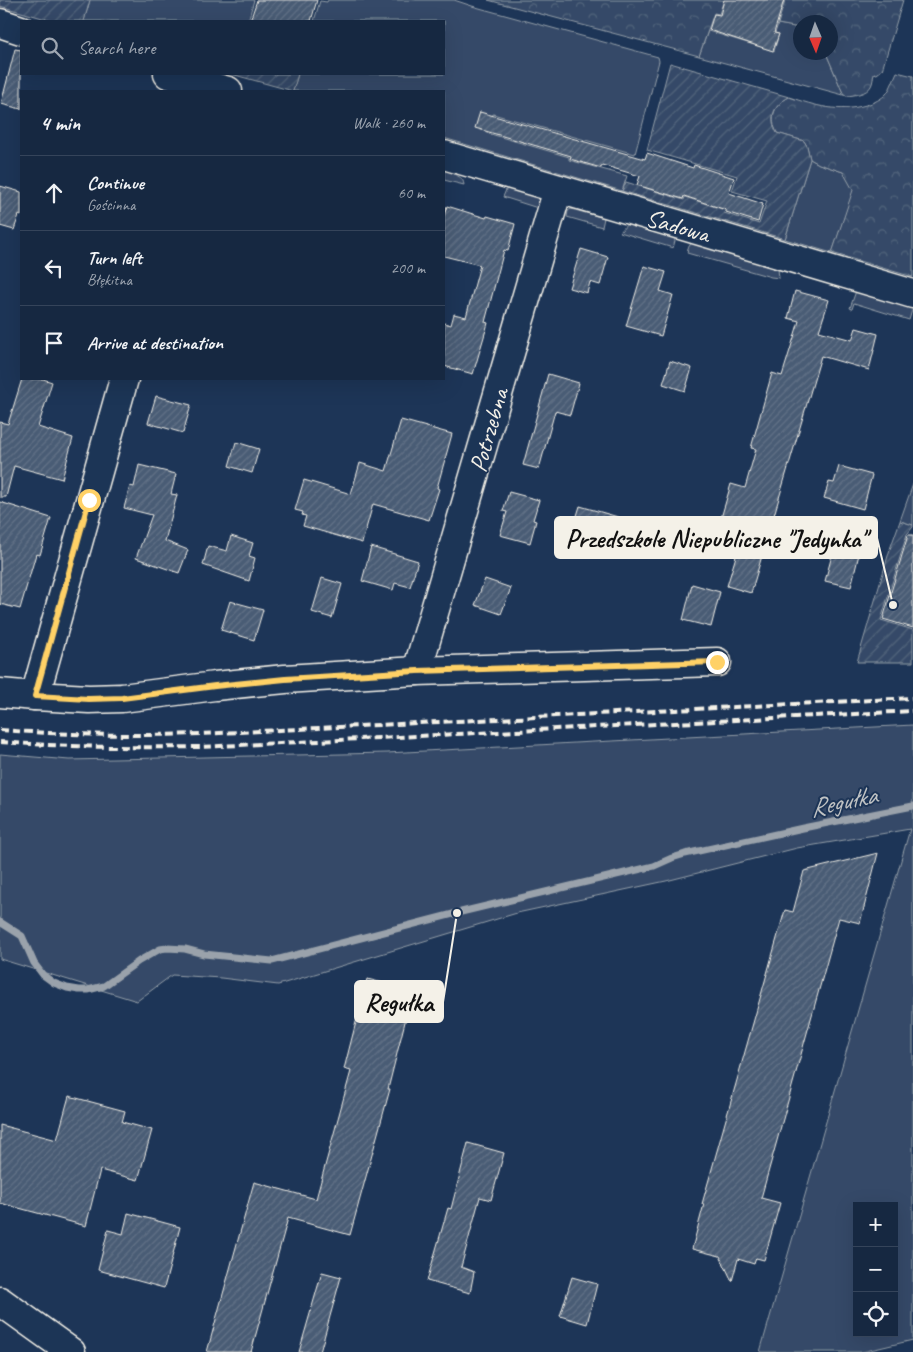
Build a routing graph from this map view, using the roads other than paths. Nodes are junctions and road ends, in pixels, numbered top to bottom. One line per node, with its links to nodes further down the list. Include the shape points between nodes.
1 (0, 23): 2 (street)
2 (20, 30)
3 (171, 75): 4 (street)
4 (214, 89)
5 (445, 155): 6 (street, Sadowa)
6 (558, 190): 7 (street, Sadowa); 10 (street, Potrzebna)
7 (913, 294)
8 (124, 380): 12 (street)
9 (717, 662): 10 (street)
10 (417, 671): 12 (street, via 285,679 122,698)
11 (0, 693): 12 (street)
12 (35, 696)
13 (0, 1301): 14 (street)
14 (71, 1352)

